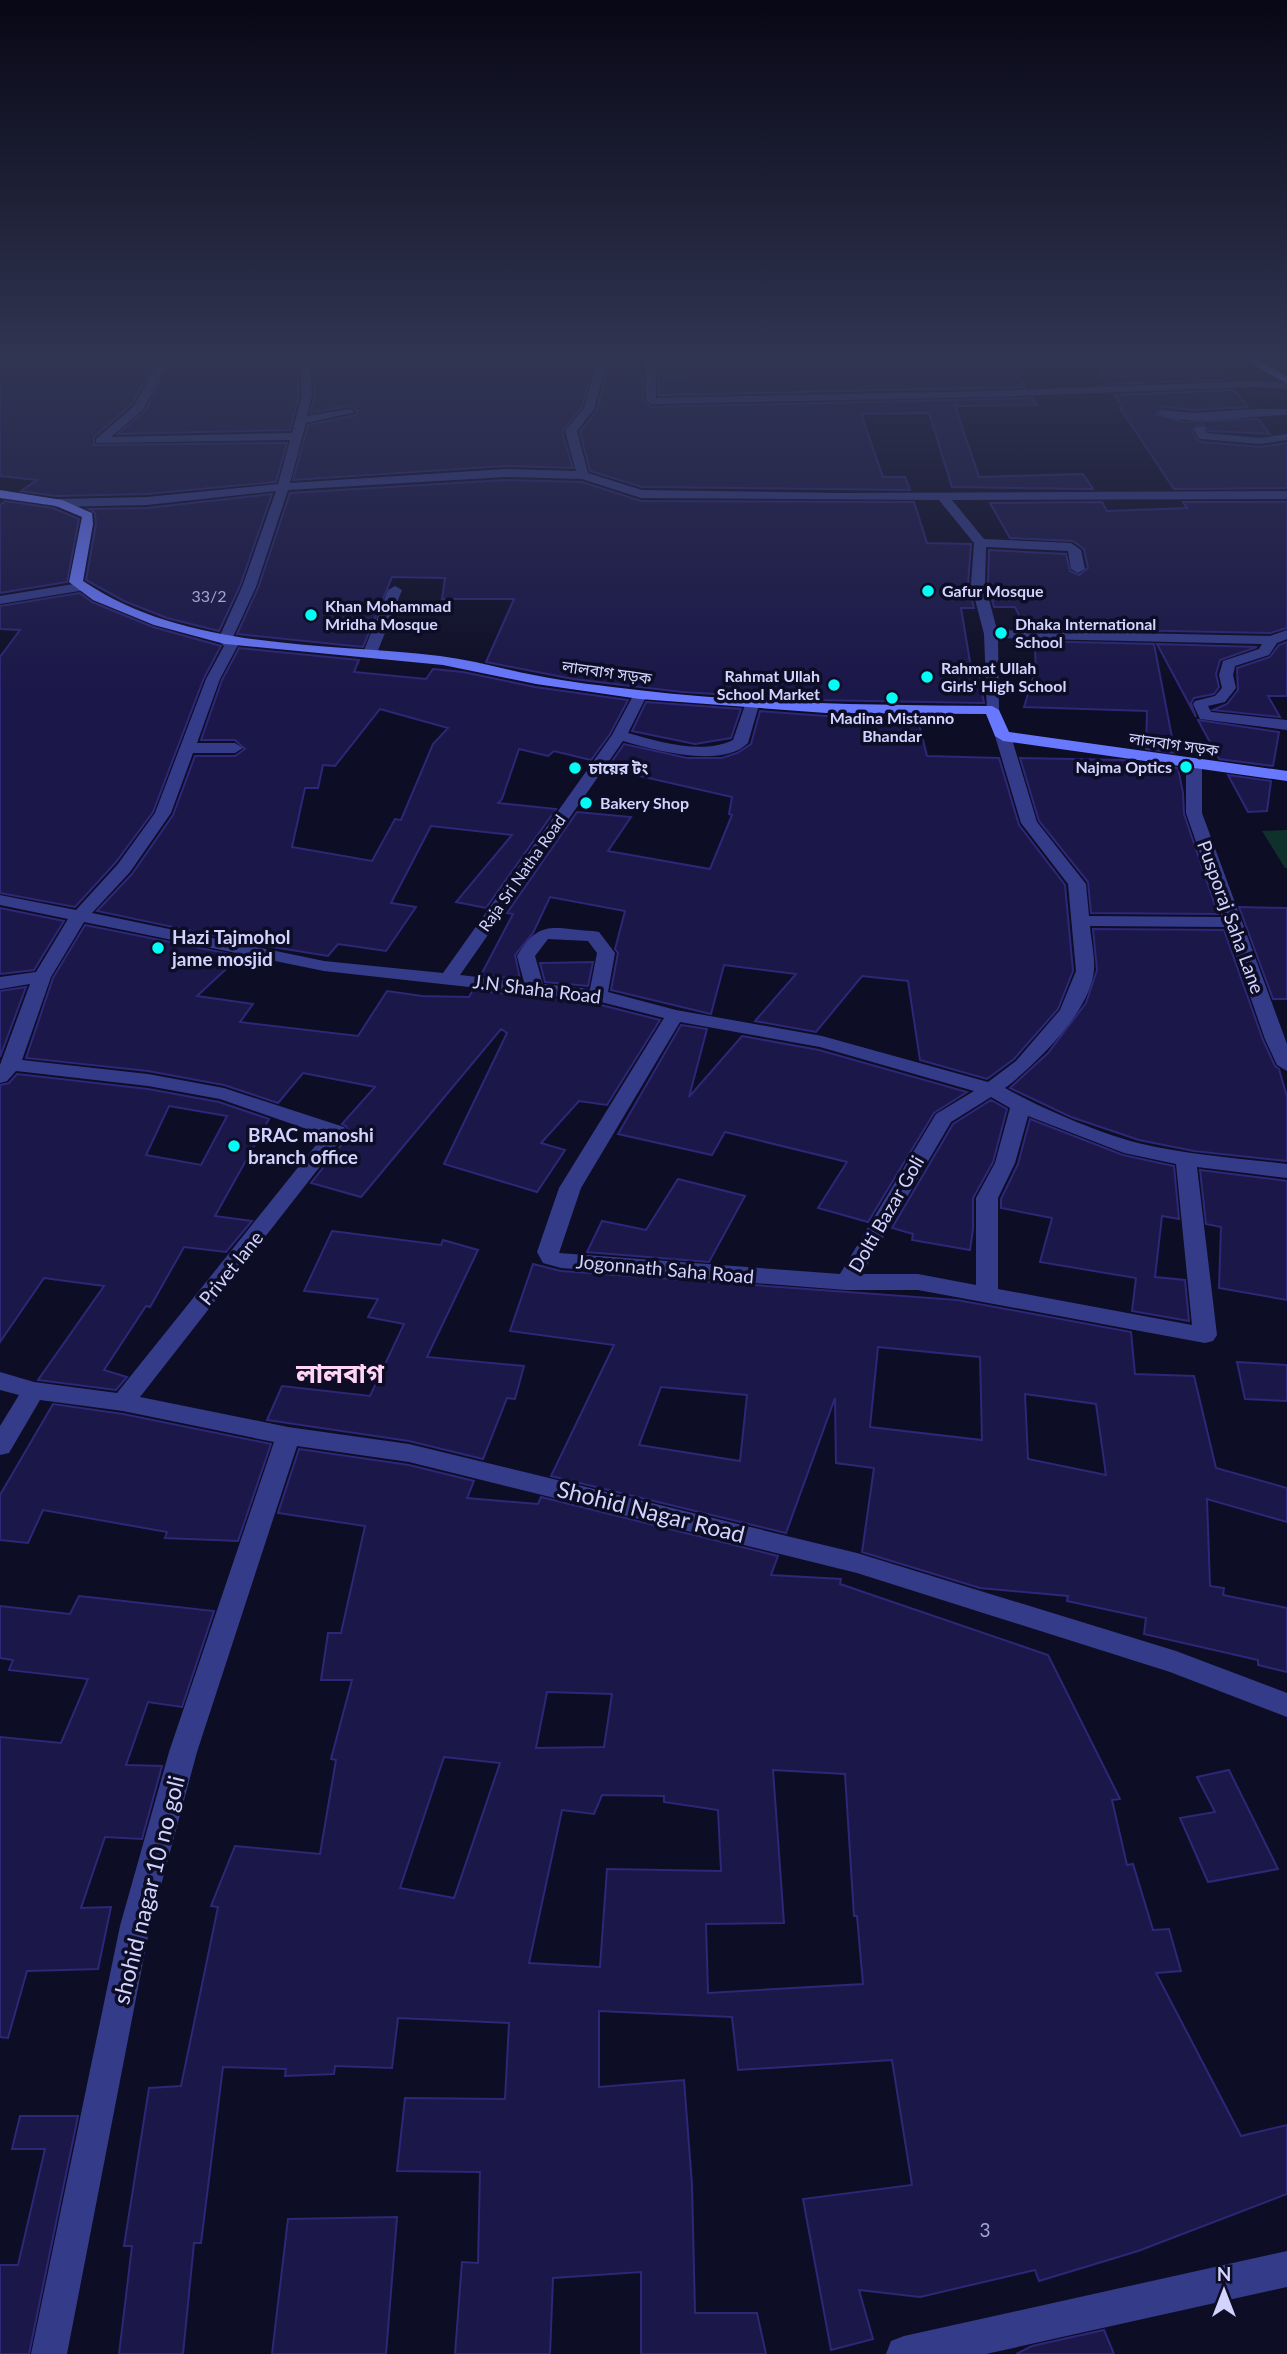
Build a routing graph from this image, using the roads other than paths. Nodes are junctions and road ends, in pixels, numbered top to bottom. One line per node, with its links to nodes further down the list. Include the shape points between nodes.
1 (286, 470): 4 (street)
2 (582, 470): 3 (street)
3 (583, 475): 4 (street, via 424,476); 7 (street, via 641,494)
4 (281, 487): 8 (street, via 147,501); 17 (street)
5 (0, 495): 8 (street)
6 (1287, 495): 7 (street)
7 (942, 496): 9 (street)
8 (56, 503): 11 (street, via 88,516 76,573)
9 (980, 543): 10 (street, via 1071,547); 14 (street, via 978,584)
10 (1078, 569)
11 (80, 587): 13 (street); 17 (street, লালবাগ সড়ক, via 159,622)
12 (395, 590): 18 (street)
13 (0, 600)
14 (991, 634): 16 (street); 21 (street)
15 (1287, 634): 16 (street)
16 (1272, 640): 22 (street, via 1264,652 1228,664 1229,688 1220,699 1200,704 1205,716 1217,719)
17 (228, 643): 18 (street, লালবাগ সড়ক); 25 (street)
18 (370, 653): 19 (street, লালবাগ সড়ক)
19 (640, 695): 20 (street, লালবাগ সড়ক); 23 (street, Raja Sri Natha Road)
20 (752, 705): 21 (street, লালবাগ সড়ক); 23 (street, via 740,743 720,752 660,747)
21 (992, 710): 24 (street)
22 (1287, 725)
23 (620, 735): 34 (street, Raja Sri Natha Road)
24 (1003, 736): 27 (street, লালবাগ সড়ক); 31 (street, Dolti Bazar Goli, via 1029,823 1077,884)
25 (188, 748): 26 (street); 30 (street, via 163,813 124,868)
26 (235, 748)
27 (1194, 765): 28 (street, লালবাগ সড়ক); 32 (street, Pusporaj Saha Lane, via 1194,813)
28 (1287, 776)
29 (0, 900): 30 (street, J.N Shaha Road)
30 (78, 918): 33 (street); 34 (street, J.N Shaha Road, via 324,966)
31 (1080, 921): 32 (street); 41 (street, Dolti Bazar Goli, via 1085,971 1069,1012 1023,1065)
32 (1233, 922): 39 (street, Pusporaj Saha Lane)
33 (42, 977): 35 (street); 40 (street)
34 (448, 979): 36 (street, J.N Shaha Road)
35 (0, 983)
36 (536, 987): 37 (street, J.N Shaha Road); 37 (street, via 526,956 536,939 544,934 593,936 606,953)
37 (598, 995): 38 (street, J.N Shaha Road)
38 (674, 1015): 41 (street, J.N Shaha Road, via 822,1042); 45 (street, Jogonnath Saha Road, via 570,1188 548,1252 551,1258)
39 (1287, 1065)
40 (5, 1071): 49 (street, Privet lane, via 148,1080 224,1094 337,1132)
41 (991, 1089): 42 (street); 45 (street, Dolti Bazar Goli, via 943,1118)
42 (1021, 1106): 43 (street, via 1131,1148); 46 (street, via 1005,1163 987,1198)
43 (1186, 1159): 44 (street); 46 (street, Dolti Bazar Goli, via 1205,1335)
44 (1287, 1171)
45 (846, 1282): 46 (street, Dolti Bazar Goli, via 918,1282)
46 (988, 1294)
47 (0, 1381): 48 (street, Shohid Nagar Road)
48 (34, 1391): 49 (street, Shohid Nagar Road); 51 (street)
49 (123, 1402): 50 (street, Shohid Nagar Road)
50 (288, 1436): 52 (street, Shohid Nagar Road, via 409,1453 857,1563 1175,1662); 54 (street, shohid nagar 10 no goli, via 183,1752 135,1926)
51 (0, 1446)
52 (1287, 1705)
53 (1287, 2269): 55 (street)
54 (50, 2354)
55 (904, 2354)

